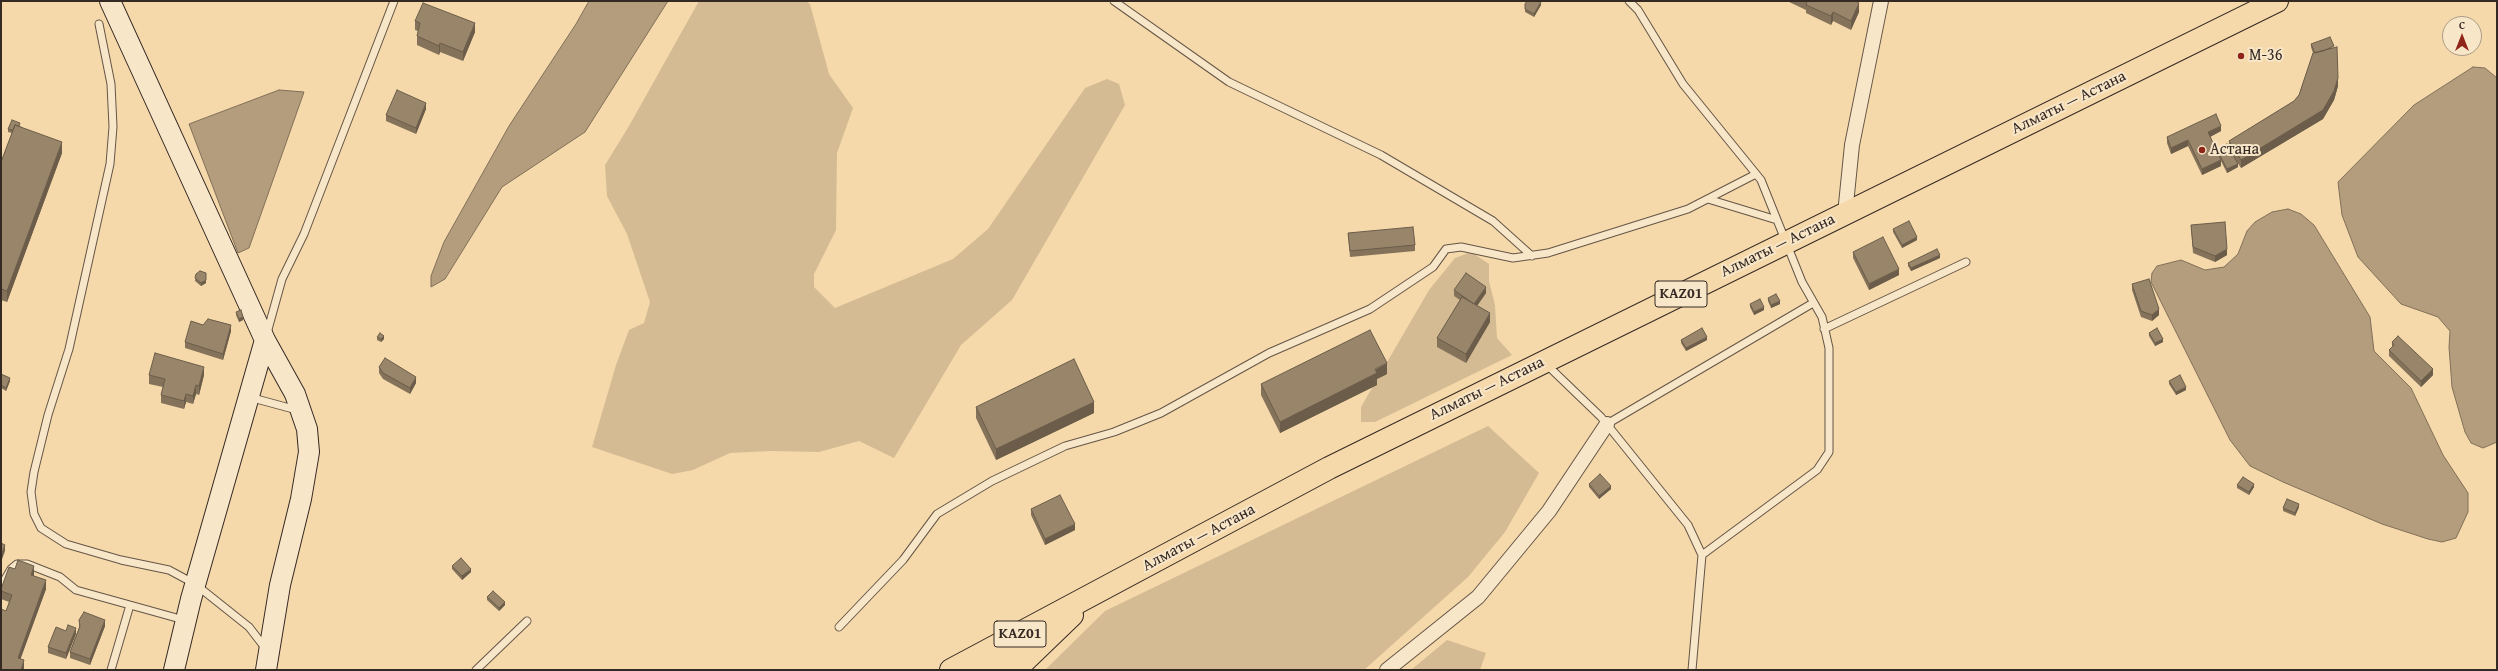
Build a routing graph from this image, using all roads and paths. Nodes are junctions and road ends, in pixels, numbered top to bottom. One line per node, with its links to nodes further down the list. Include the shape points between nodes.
1 (110, 1): 19 (street)
2 (394, 1): 19 (lane, via 304,234 282,279)
3 (1114, 1): 15 (lane, via 1230,82 1381,155 1493,221)
4 (1629, 1): 10 (lane, via 1638,10 1683,84)
5 (1870, 1): 8 (street)
6 (1881, 1): 8 (street)
7 (2277, 1): 12 (highway, Алматы — Астана / KАZ01)
8 (1877, 17): 12 (street, via 1852,145)
9 (99, 24): 25 (lane, via 111,84 113,127 110,164 69,349 48,415 34,472 31,492 34,514 42,528 66,544 121,560 169,570)
10 (1756, 174): 11 (lane); 13 (lane, via 1761,180)
11 (1708, 199): 13 (lane); 15 (lane, via 1688,210 1548,254)
12 (1845, 214): 14 (highway, Алматы — Астана / KАZ01)
13 (1777, 220): 14 (lane)
14 (1785, 243): 17 (lane); 20 (highway, Алматы — Астана / KАZ01)
15 (1532, 256): 31 (lane, via 1513,258 1462,247 1446,249 1433,267 1370,309 1269,353 1162,413 1114,432 1065,446 992,481 937,514 903,560)
16 (1966, 262): 18 (lane)
17 (1813, 303): 18 (lane, via 1822,317); 23 (lane)
18 (1824, 329): 24 (lane, via 1829,348 1830,452 1817,470)
19 (265, 340): 21 (street); 22 (street, via 294,394)
20 (1543, 362): 23 (lane); 27 (highway, Алматы — Астана / KАZ01, via 1329,468)
21 (249, 397): 22 (lane); 25 (street)
22 (300, 411): 32 (street, via 306,429 309,452 280,585)
23 (1607, 424): 24 (lane, via 1688,525); 39 (street, via 1549,511 1478,597)
24 (1702, 555): 40 (lane)
25 (196, 584): 29 (street); 32 (lane, via 249,627)
26 (1, 586): 28 (lane, via 11,569 17,564 27,564 60,577 76,590)
27 (1090, 597): 36 (highway, KАZ01); 37 (highway, KАZ01); 38 (highway, KАZ01)
28 (130, 605): 29 (lane); 33 (lane)
29 (186, 620): 34 (street)
30 (527, 621): 35 (lane)
31 (839, 627)
32 (267, 661)
33 (111, 670)
34 (174, 670)
35 (476, 670)
36 (951, 670)
37 (987, 670)
38 (1015, 670)
39 (1388, 670)
40 (1692, 670)

